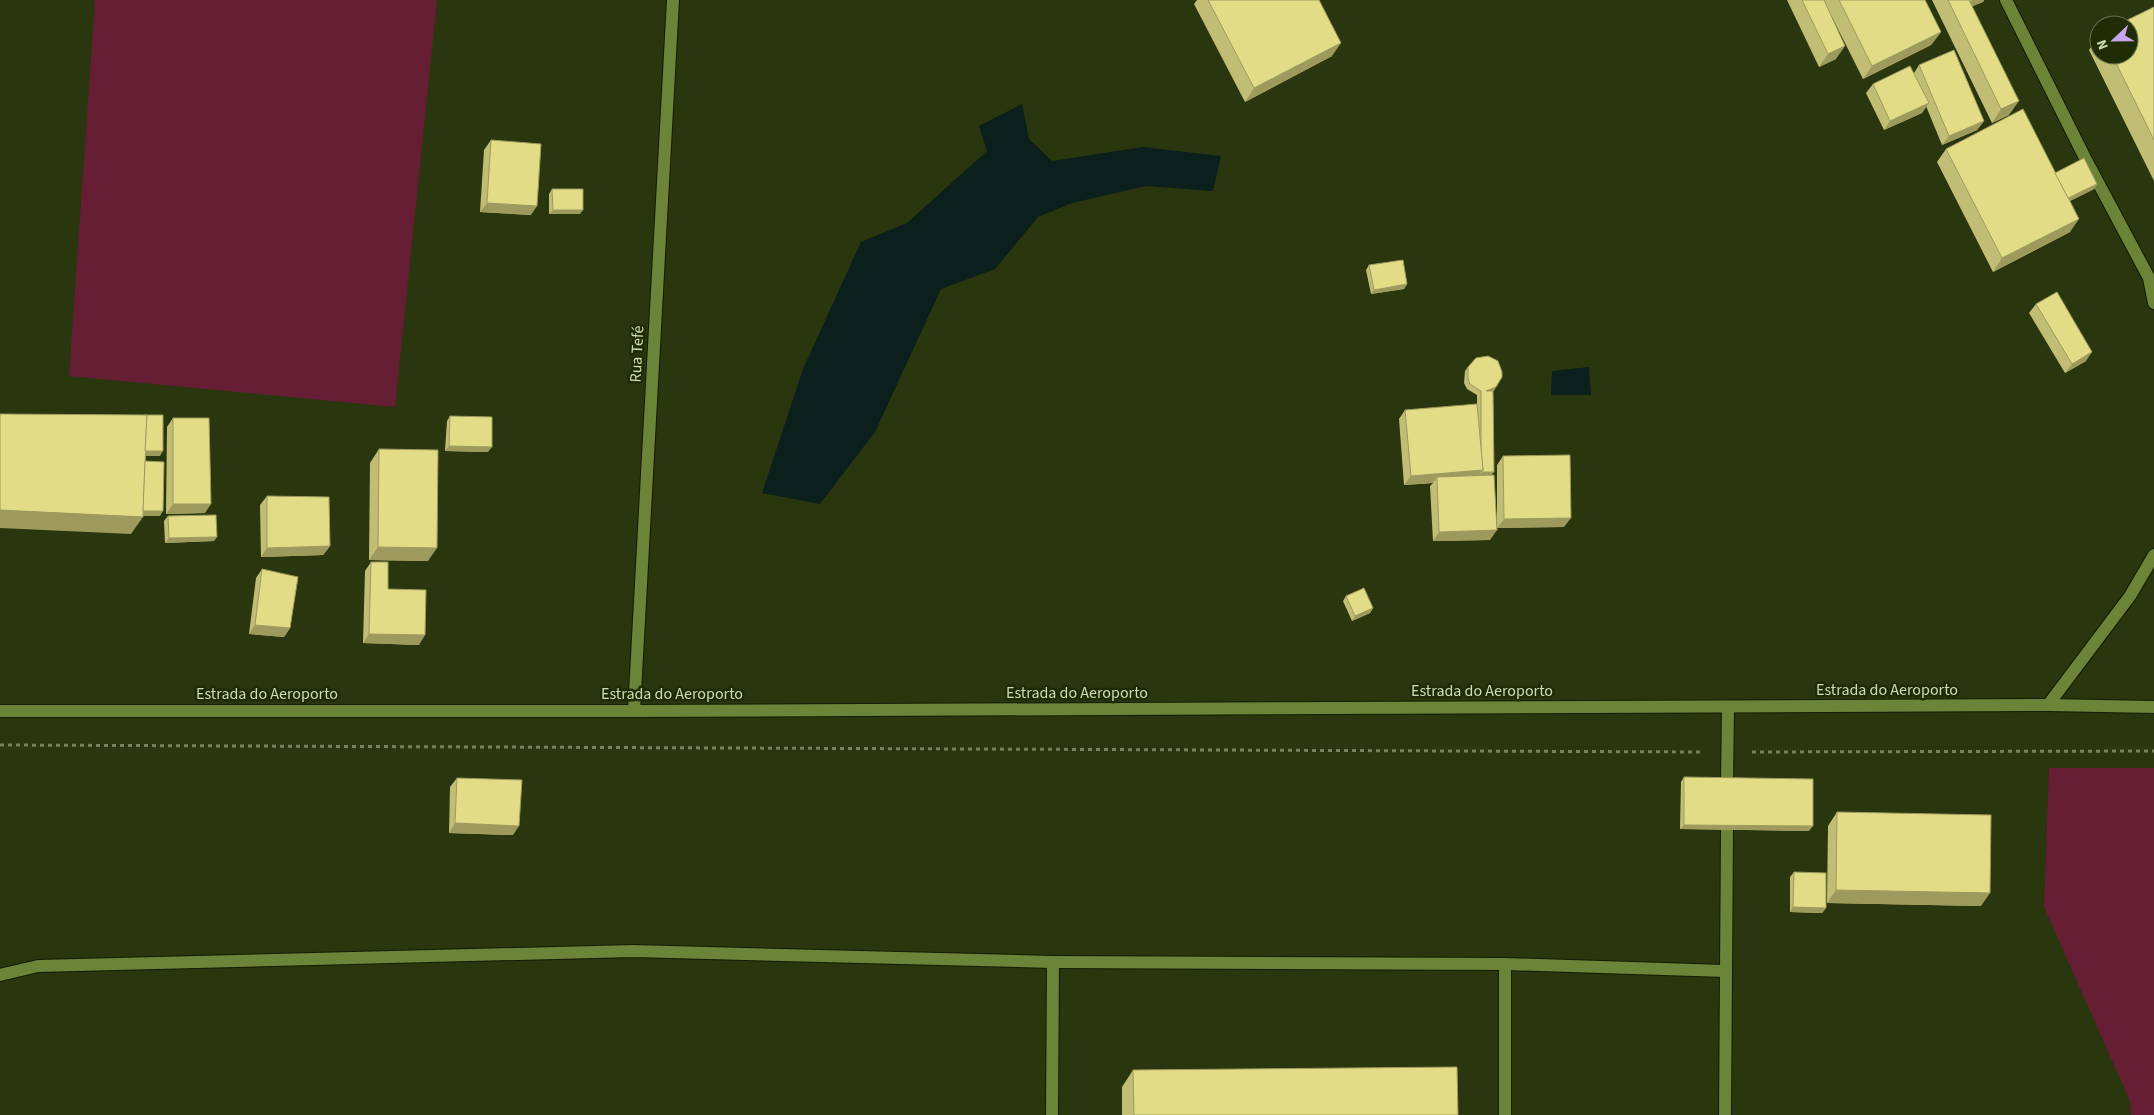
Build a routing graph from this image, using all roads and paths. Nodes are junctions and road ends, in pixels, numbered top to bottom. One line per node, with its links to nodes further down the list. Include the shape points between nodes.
1 (673, 0): 9 (street, Rua Tefé)
2 (2006, 0): 3 (street, via 2085,158)
3 (2152, 277): 4 (street)
4 (2154, 303)
5 (2154, 555): 6 (street, via 2130,596)
6 (2048, 705): 7 (street, Estrada do Aeroporto); 8 (street, Estrada do Aeroporto)
7 (1728, 706): 9 (street, Estrada do Aeroporto); 12 (street)
8 (2154, 707)
9 (634, 710): 10 (street, Estrada do Aeroporto)
10 (0, 711)
11 (0, 744): 12 (path)
12 (1727, 752): 13 (path); 14 (street)
13 (2154, 752)
14 (1727, 783)
15 (1727, 830): 18 (street)
16 (1053, 962): 17 (street); 19 (street, via 633,951 38,966); 20 (street)
17 (1505, 964): 18 (street); 21 (street)
18 (1725, 971): 22 (street)
19 (0, 975)
20 (1052, 1115)
21 (1505, 1115)
22 (1725, 1115)

